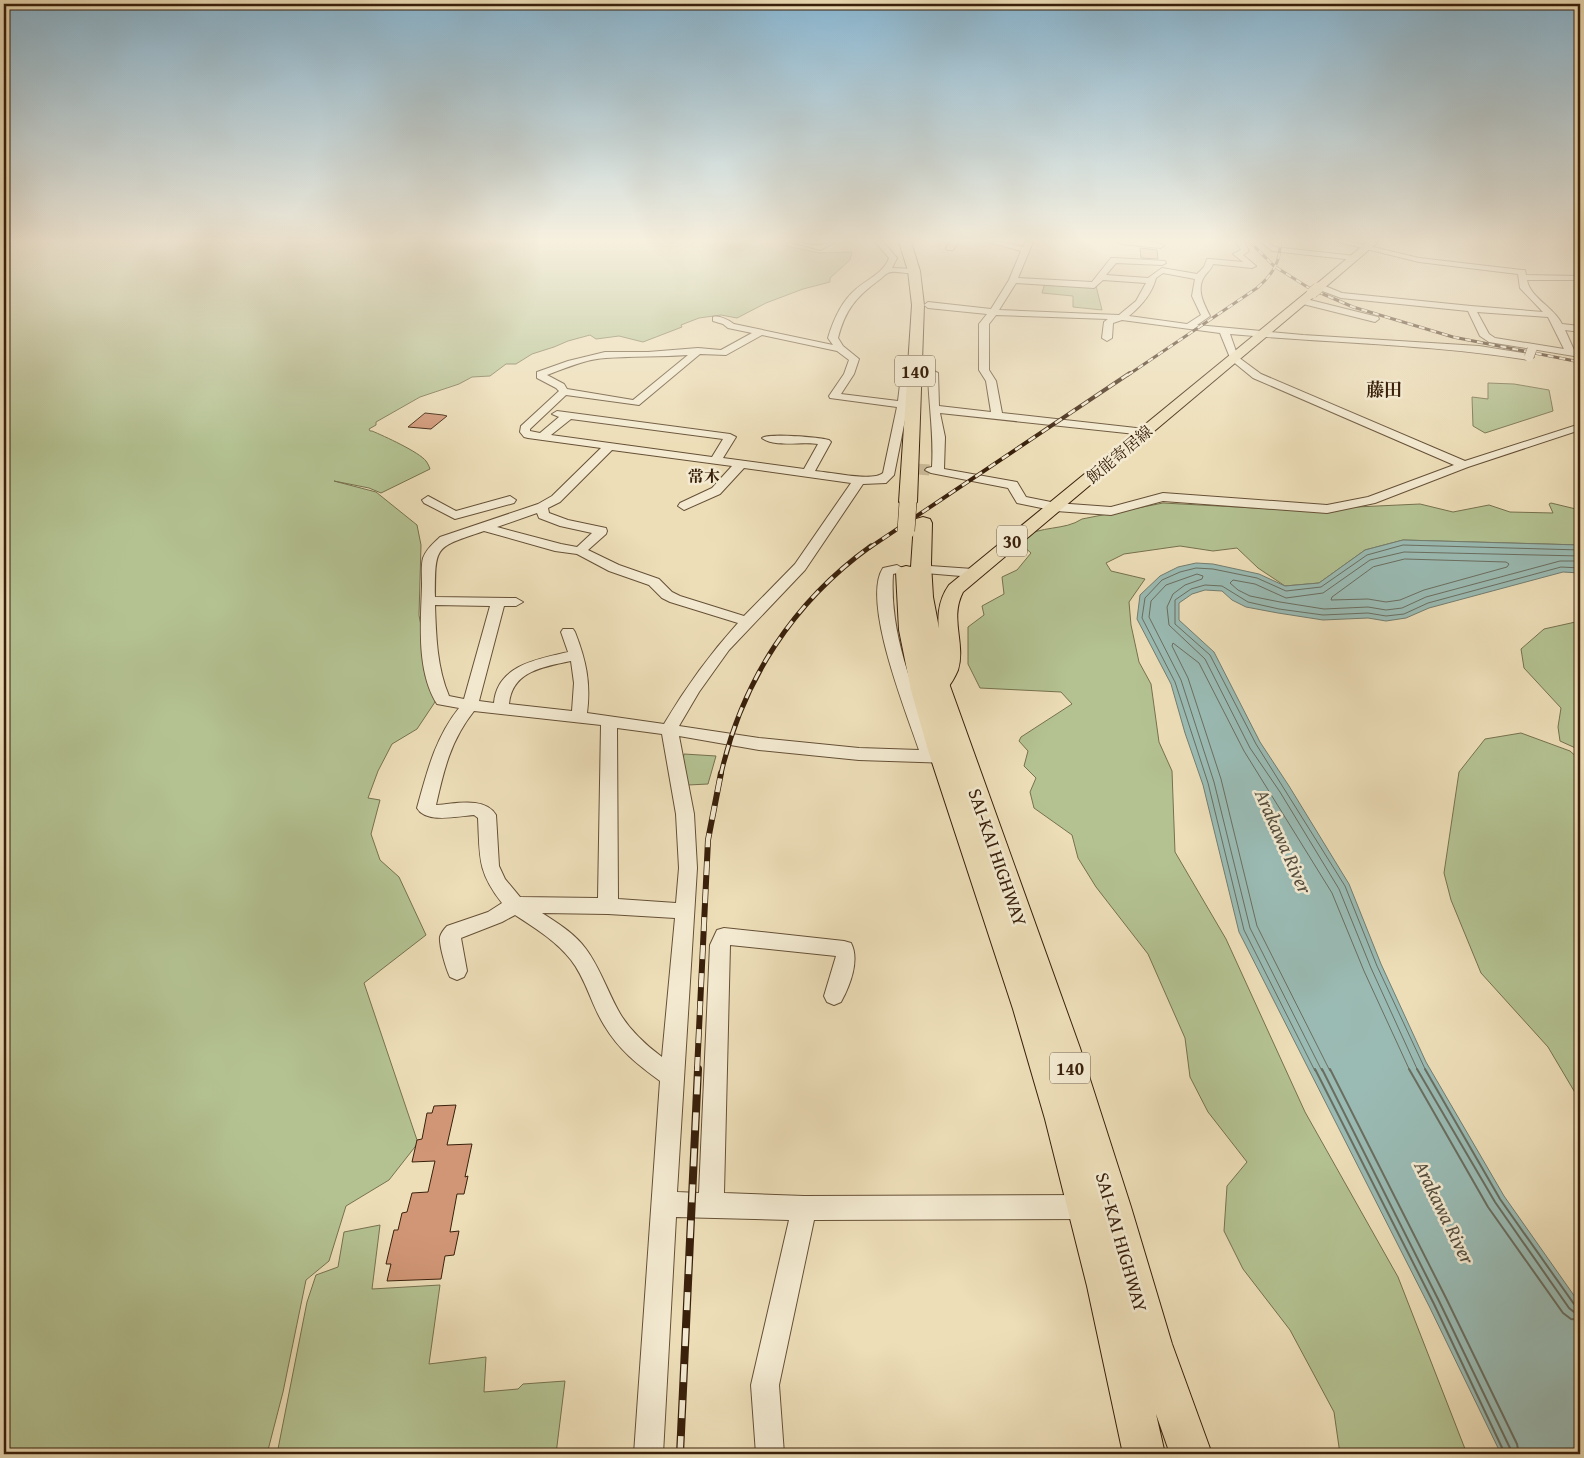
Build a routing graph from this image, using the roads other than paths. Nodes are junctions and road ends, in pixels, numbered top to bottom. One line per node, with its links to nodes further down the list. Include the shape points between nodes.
1 (845, 310): 24 (street, via 833,338)
2 (918, 310): 29 (highway, SAI-KAI HIGHWAY / 140)
3 (927, 310): 29 (highway, SAI-KAI HIGHWAY / 140)
4 (976, 310): 12 (street)
5 (1130, 310): 14 (street)
6 (1203, 310): 18 (street, via 1206,316)
7 (1291, 310): 22 (main road, 飯能寄居線 / 30)
8 (1339, 310): 16 (street)
9 (1472, 310): 26 (street, via 1485,336)
10 (1485, 310): 13 (street)
11 (1547, 310): 13 (street)
12 (994, 312): 14 (street); 35 (street, via 984,324 983,363 991,381)
13 (1552, 315): 17 (street)
14 (1122, 317): 18 (street); 23 (street, via 1109,322)
15 (716, 319): 21 (street, via 731,326)
16 (1375, 319)
17 (1559, 326): 19 (street); 27 (street)
18 (1188, 327): 20 (street)
19 (1580, 329)
20 (1224, 330): 22 (street); 28 (street)
21 (761, 332): 24 (street); 25 (street, via 723,353)
22 (1263, 334): 26 (street); 28 (main road, 飯能寄居線 / 30)
23 (1106, 338)
24 (839, 348): 31 (street, via 854,362 834,396)
25 (698, 351): 30 (street, via 635,404); 30 (street, via 605,355 541,374)
26 (1531, 351): 27 (street)
27 (1576, 353)
28 (1234, 358): 37 (main road, 飯能寄居線 / 30); 45 (street, via 1257,376 1274,384)
29 (921, 371): 31 (street, via 908,372); 32 (street, via 933,373); 48 (highway, SAI-KAI HIGHWAY / 140); 48 (highway, SAI-KAI HIGHWAY / 140, via 924,412)
30 (564, 392): 33 (street)
31 (903, 405): 47 (street, via 896,467 882,480)
32 (934, 408): 35 (street); 51 (street, via 939,437 935,470 1013,485 1021,500)
33 (540, 412): 34 (street); 39 (street, via 525,432)
34 (568, 415): 39 (street); 43 (street, via 730,436)
35 (997, 416): 37 (street)
36 (1580, 427): 38 (street)
37 (1145, 432): 51 (main road, 飯能寄居線 / 30)
38 (1564, 433): 41 (street); 45 (street)
39 (542, 437): 42 (street)
40 (768, 438): 46 (street, via 792,441 809,438 825,442)
41 (1580, 438)
42 (609, 447): 43 (street); 52 (street, via 556,499)
43 (716, 461): 44 (street)
44 (740, 464): 46 (street); 50 (street, via 716,491)
45 (1464, 465): 51 (street, via 1371,500 1327,509 1163,497 1111,511)
46 (808, 473): 47 (street)
47 (859, 480): 63 (street, via 800,567)
48 (919, 495): 66 (highway, SAI-KAI HIGHWAY / 140, bridge, via 905,566 913,650)
49 (428, 500): 52 (street, via 456,515 507,495)
50 (684, 506)
51 (1056, 506): 59 (main road, 飯能寄居線 / 30)
52 (537, 508): 53 (street, via 543,515); 54 (street)
53 (564, 522): 55 (street); 56 (street, via 601,531)
54 (484, 527): 55 (street); 60 (street, via 445,540 432,550)
55 (539, 542): 56 (street)
56 (580, 550): 63 (street, via 614,568 654,582 675,599)
57 (897, 569): 72 (street, via 886,574 885,613 896,660)
58 (930, 570): 59 (street)
59 (973, 573): 66 (main road, 飯能寄居線 / 30, via 955,589 949,601 950,665 947,677)
60 (429, 601): 61 (street); 67 (street, via 428,631 438,690 443,700)
61 (498, 602): 62 (street); 67 (street)
62 (516, 602)
63 (747, 621): 71 (street, via 692,690)
64 (568, 632): 65 (street)
65 (577, 654): 68 (street, via 527,666 503,687); 69 (street, via 583,684)
66 (931, 686): 72 (highway, SAI-KAI HIGHWAY / 140)
67 (470, 705): 68 (street); 73 (street, via 455,724 439,756 426,808 432,811 477,809 487,815 490,866 497,883)
68 (501, 708): 69 (street)
69 (579, 717): 70 (street)
70 (609, 721): 71 (street); 74 (street)
71 (669, 729): 72 (street, via 801,749); 75 (street, via 685,814)
72 (945, 756): 81 (highway, SAI-KAI HIGHWAY / 140, via 1053,1016)
73 (515, 905): 74 (street); 76 (street, via 450,936); 78 (street, via 561,935 579,955 611,1018 632,1045)
74 (608, 906): 75 (street)
75 (686, 911): 78 (street)
76 (457, 971)
77 (834, 996): 80 (street, via 846,957 844,949 724,936 720,945)
78 (672, 1076): 79 (street)
79 (665, 1204): 80 (street); 84 (street)
80 (711, 1206): 82 (street)
81 (1099, 1207): 82 (street); 83 (highway, SAI-KAI HIGHWAY / 140)
82 (804, 1208): 85 (street, via 765,1385)
83 (1137, 1350): 86 (highway, SAI-KAI HIGHWAY / 140); 87 (highway, 140); 88 (highway, 140); 89 (highway, SAI-KAI HIGHWAY / 140)
84 (648, 1454)
85 (770, 1454)
86 (1144, 1454)
87 (1151, 1454)
88 (1177, 1454)
89 (1191, 1454)

